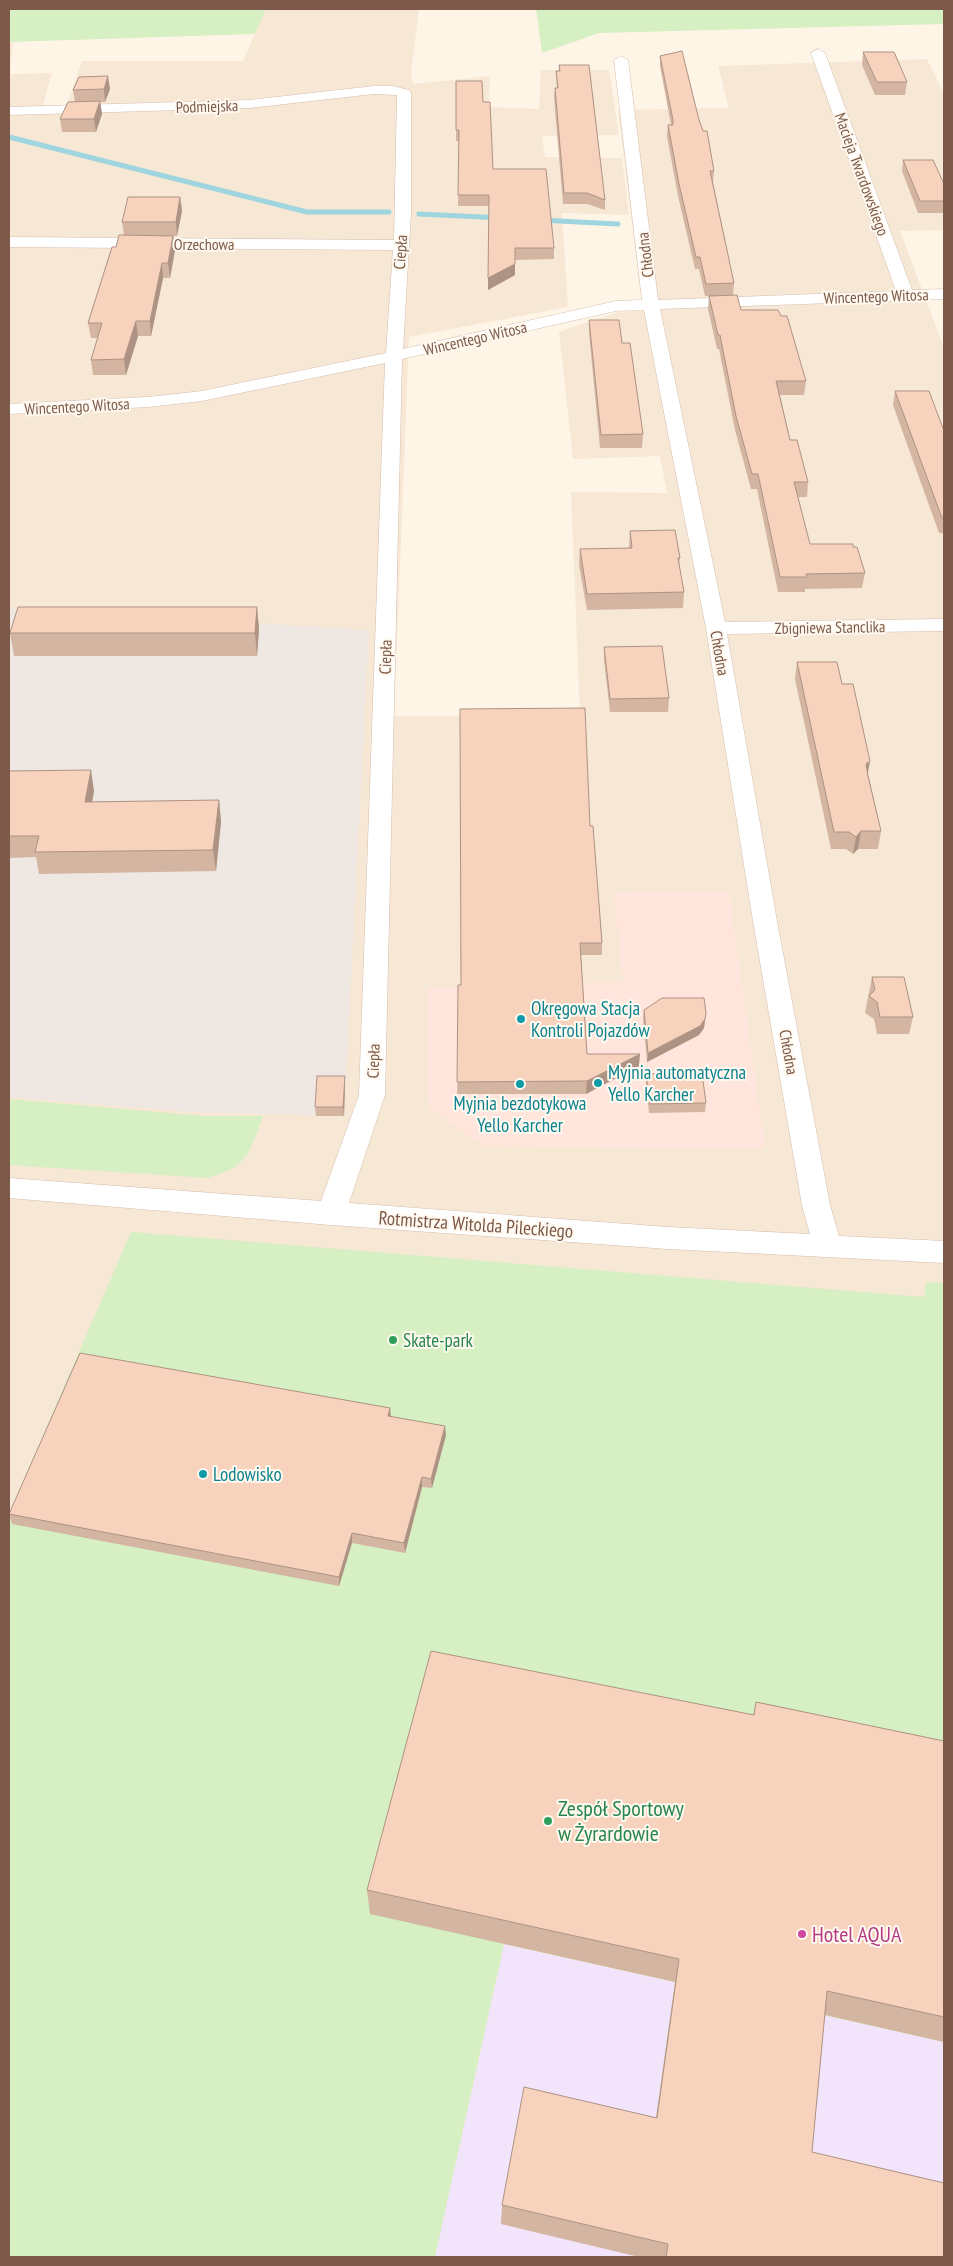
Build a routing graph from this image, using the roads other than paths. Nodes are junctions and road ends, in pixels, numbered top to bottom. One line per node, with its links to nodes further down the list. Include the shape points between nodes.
1 (818, 53): 8 (street, Macieja Twardowskiego)
2 (622, 60): 9 (street, Chłodna)
3 (404, 93): 4 (street, Podmiejska, via 374,90 250,104); 6 (street, Ciepła, via 404,204)
4 (9, 111)
5 (9, 242): 6 (street, Orzechowa)
6 (400, 245): 10 (street, Ciepła)
7 (944, 294): 8 (street, Wincentego Witosa)
8 (906, 295): 9 (street, Wincentego Witosa)
9 (651, 305): 10 (street, Wincentego Witosa, via 616,306); 13 (street, Chłodna)
10 (394, 356): 11 (street, Wincentego Witosa, via 202,396); 15 (street, Ciepła, via 372,1095)
11 (9, 409)
12 (944, 625): 13 (street, Zbigniewa Stanclika)
13 (716, 628): 16 (street, Chłodna, via 816,1205)
14 (9, 1188): 15 (street, Rotmistrza Witolda Pileckiego)
15 (331, 1214): 16 (street, Rotmistrza Witolda Pileckiego)
16 (828, 1246): 17 (street, Rotmistrza Witolda Pileckiego)
17 (944, 1252)

